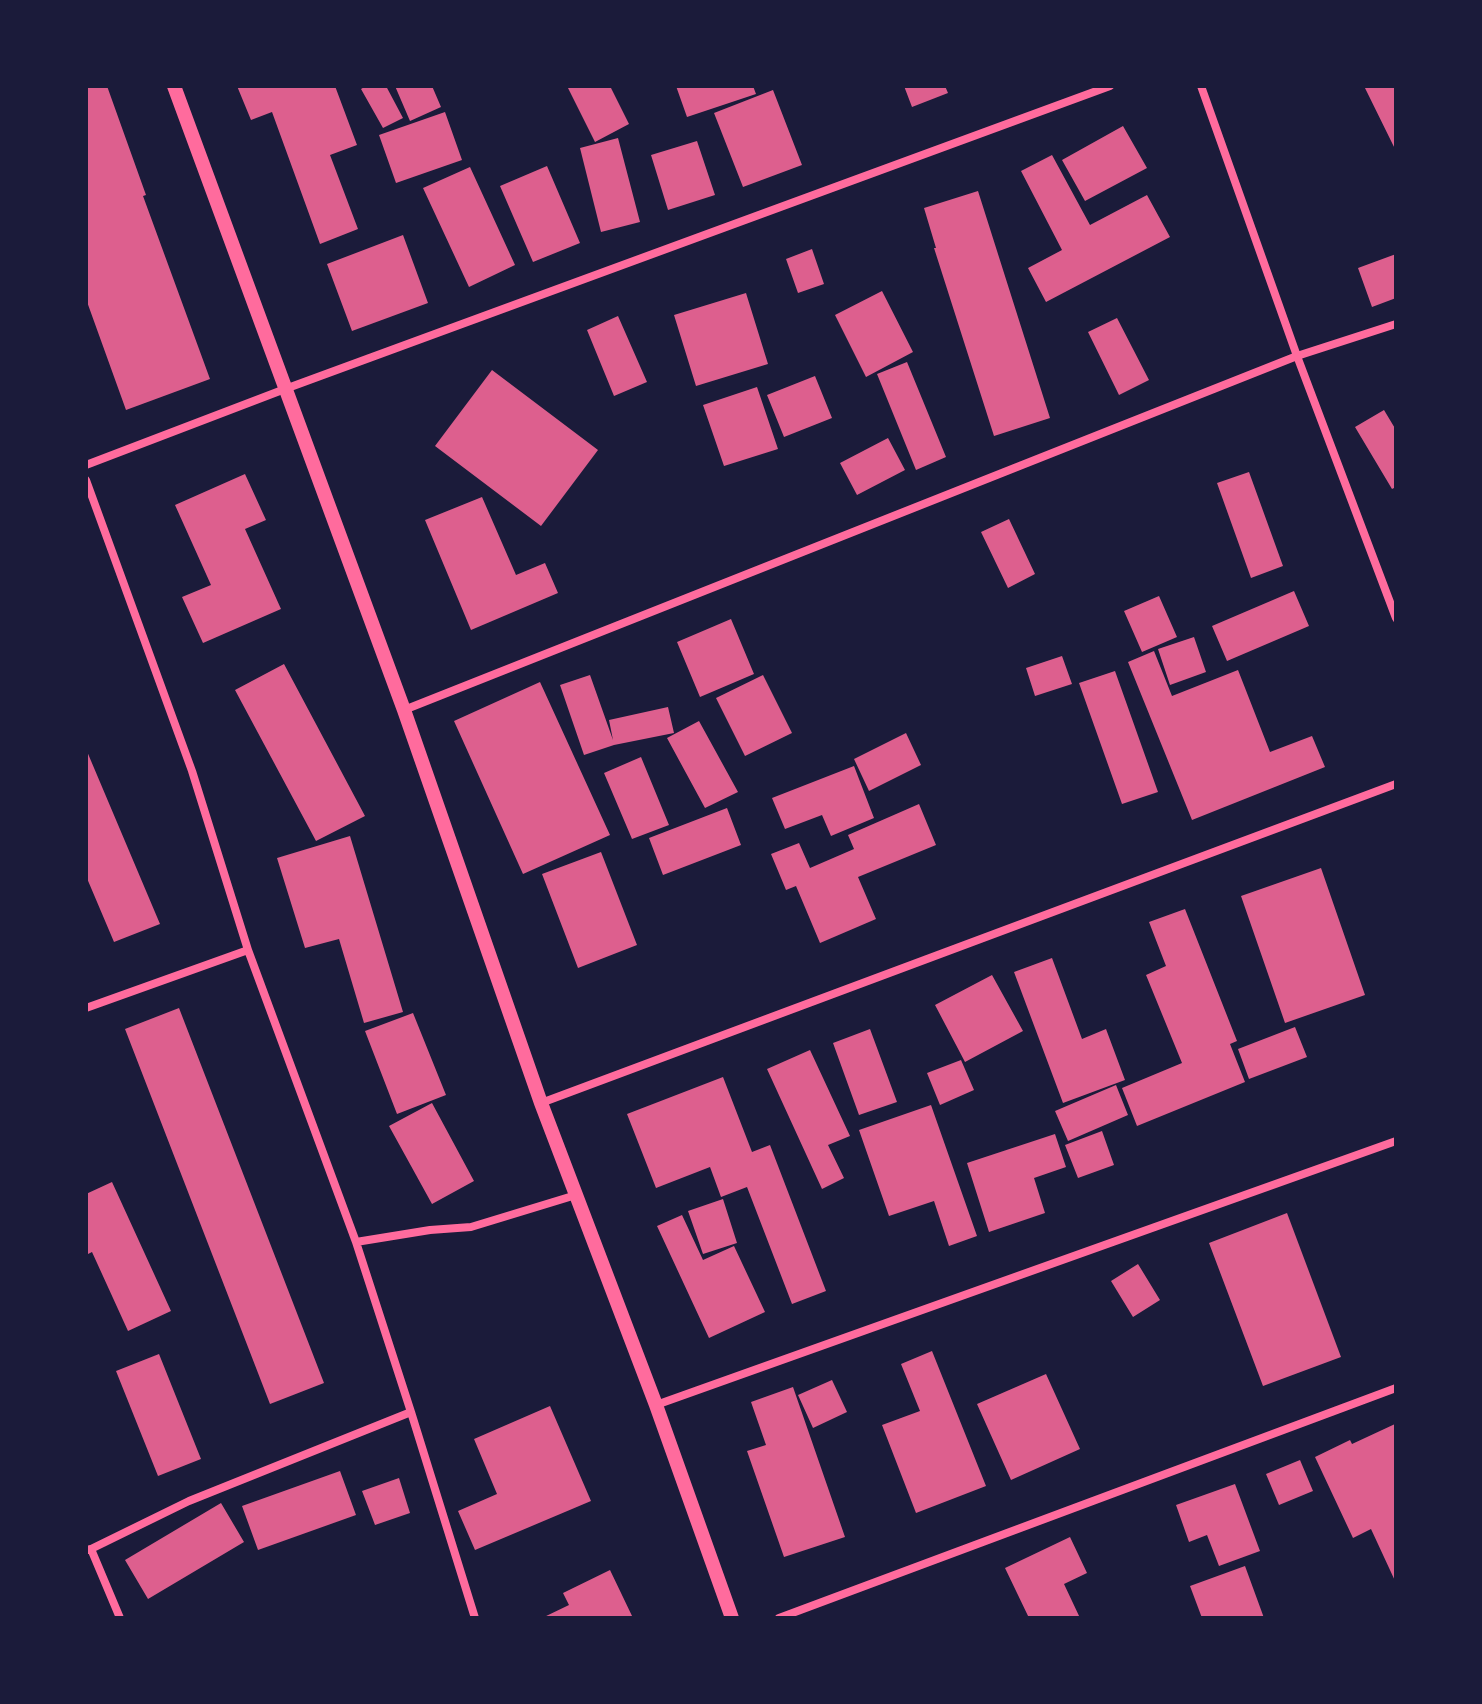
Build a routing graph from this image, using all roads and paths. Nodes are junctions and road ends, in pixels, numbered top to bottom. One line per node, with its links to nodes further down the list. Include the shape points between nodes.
1 (174, 86): 6 (street)
2 (1110, 86): 6 (street)
3 (1201, 86): 5 (street)
4 (1396, 324): 5 (street)
5 (1297, 356): 9 (street); 10 (street)
6 (285, 389): 7 (street); 10 (street)
7 (86, 465)
8 (86, 480): 12 (street, via 192,771)
9 (1396, 618)
10 (404, 710): 14 (street)
11 (1396, 784): 14 (street)
12 (248, 950): 13 (street); 17 (street)
13 (86, 1008)
14 (541, 1103): 16 (street)
15 (1396, 1141): 19 (street)
16 (576, 1195): 17 (street, via 471,1227); 19 (street)
17 (356, 1242): 20 (street)
18 (1396, 1388): 25 (street)
19 (656, 1405): 24 (street)
20 (411, 1412): 21 (street, via 189,1501); 23 (street)
21 (88, 1549): 22 (street)
22 (120, 1618)
23 (475, 1618)
24 (732, 1618)
25 (779, 1618)

